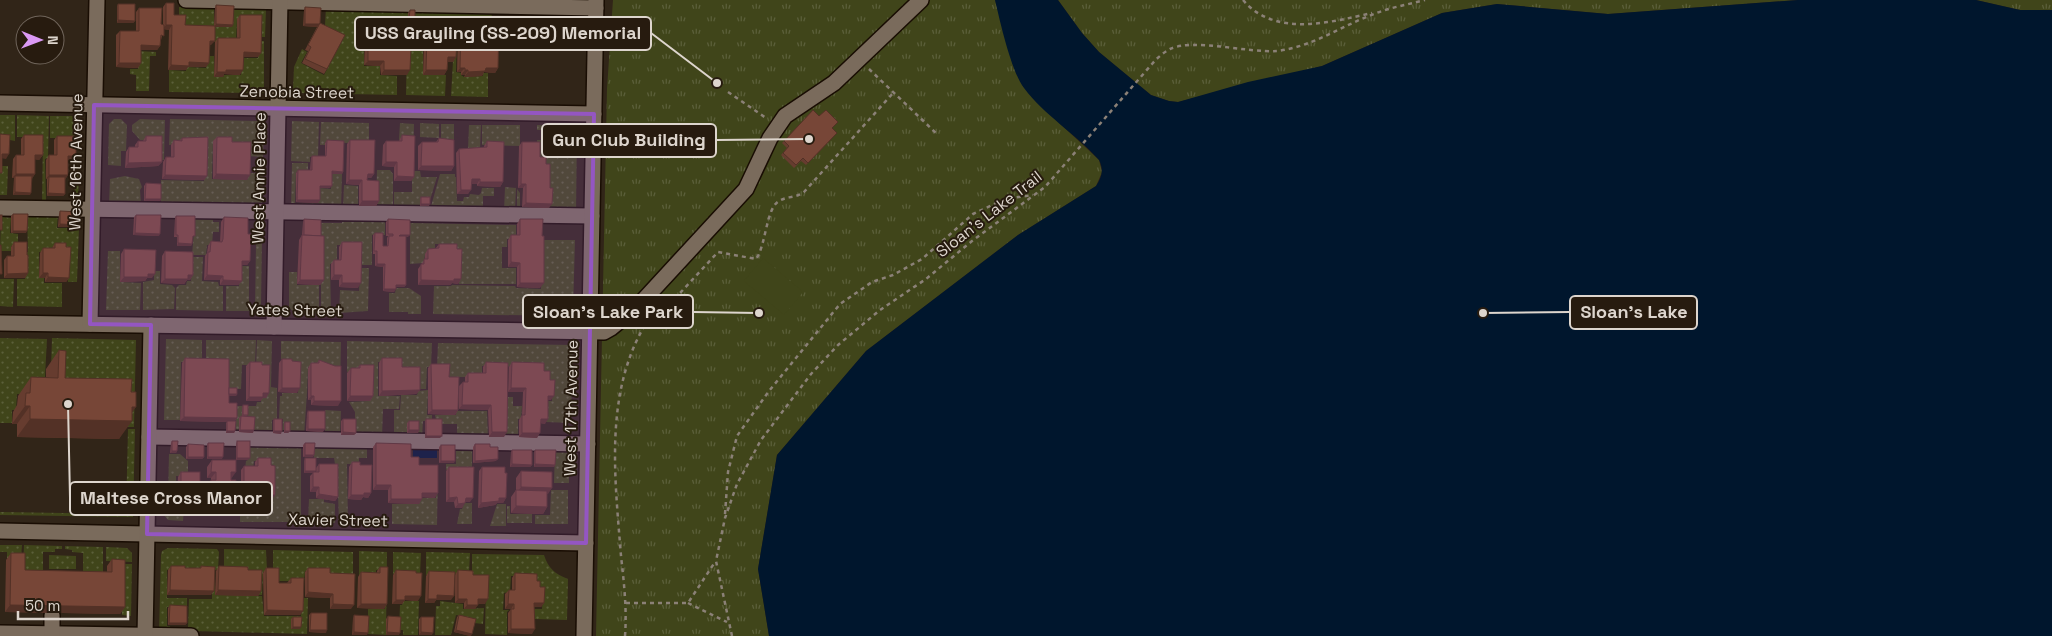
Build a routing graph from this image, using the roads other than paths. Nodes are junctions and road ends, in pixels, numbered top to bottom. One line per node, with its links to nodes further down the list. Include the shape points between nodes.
1 (97, 0): 7 (street, West 16th Avenue)
2 (186, 0): 4 (street)
3 (921, 0): 18 (street, Yates Street, via 834,83 785,116 746,189 639,305 611,328)
4 (280, 1): 5 (street); 8 (street, West Annie Place)
5 (596, 4): 9 (street, West 17th Avenue)
6 (0, 103): 7 (street, Zenobia Street)
7 (94, 105): 8 (street, Zenobia Street); 11 (street, West 16th Avenue)
8 (278, 109): 9 (street, Zenobia Street); 12 (street, West Annie Place)
9 (594, 114): 13 (street, West 17th Avenue)
10 (0, 208): 11 (street)
11 (92, 209): 12 (street); 15 (street, West 16th Avenue)
12 (276, 212): 13 (street); 17 (street, West Annie Place)
13 (592, 216): 18 (street, West 17th Avenue)
14 (0, 323): 15 (street, Yates Street)
15 (90, 324): 16 (street, Yates Street)
16 (151, 325): 17 (street, Yates Street); 19 (street)
17 (274, 327): 18 (street, Yates Street)
18 (590, 333): 20 (street, West 17th Avenue)
19 (149, 438): 20 (street); 22 (street)
20 (588, 444): 23 (street, West 17th Avenue)
21 (0, 531): 22 (street, Xavier Street)
22 (147, 534): 23 (street, Xavier Street); 27 (street)
23 (586, 543): 29 (street, West 17th Avenue)
24 (52, 615): 26 (street)
25 (0, 633): 26 (street)
26 (52, 634): 27 (street)
27 (145, 636): 28 (street)
28 (191, 636)
29 (584, 636)

